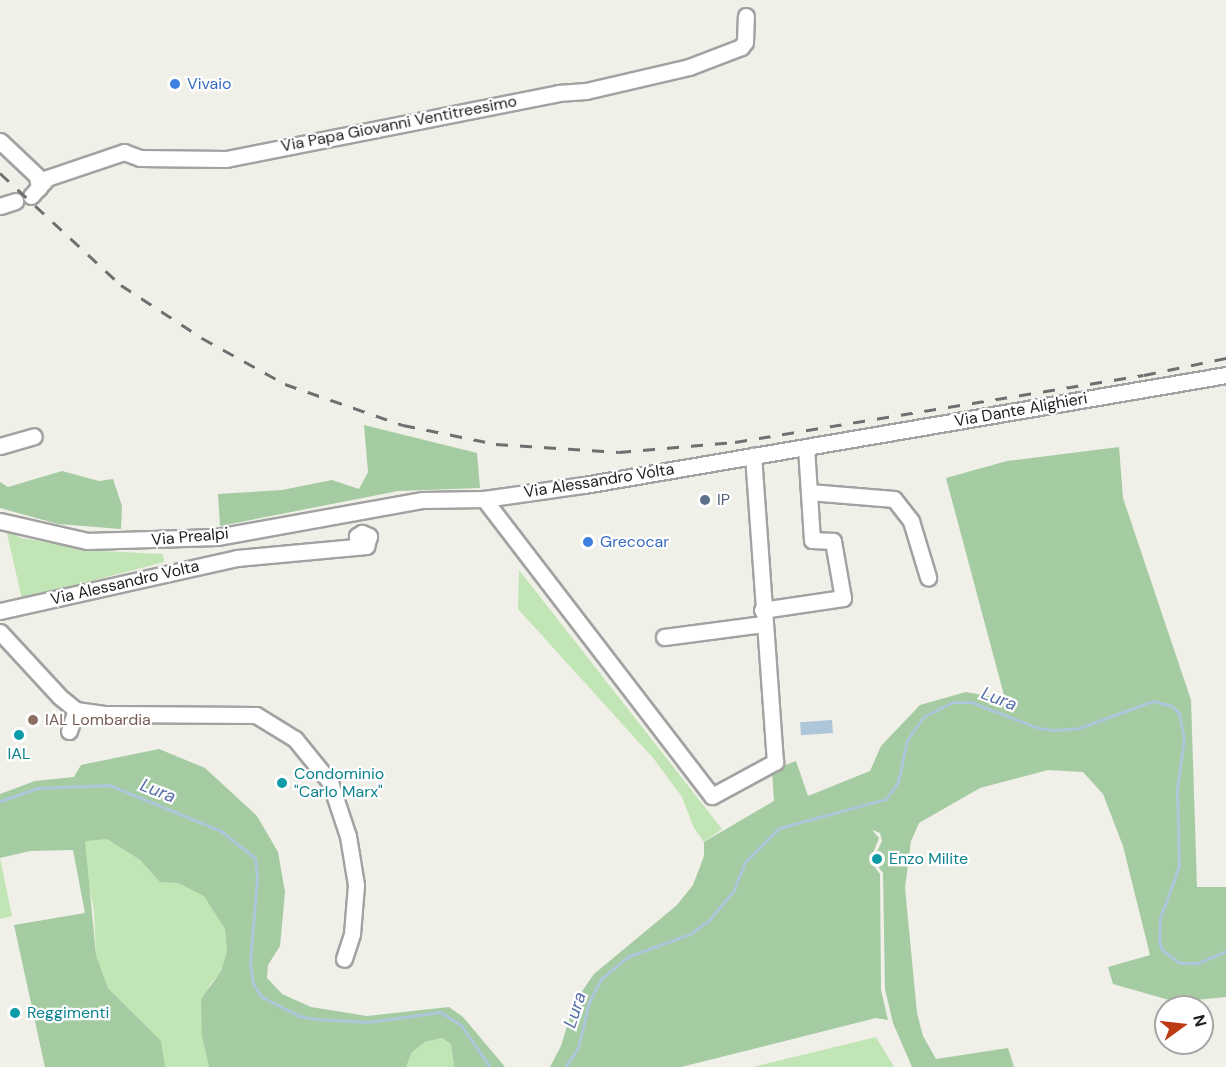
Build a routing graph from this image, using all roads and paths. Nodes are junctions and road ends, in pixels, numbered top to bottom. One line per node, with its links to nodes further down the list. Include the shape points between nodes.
1 (746, 16): 2 (street, Via Papa Giovanni Ventitreesimo, via 745,42 741,47 689,67 586,91 558,93 226,159 140,158 124,152 47,178 35,192 37,177)
2 (0, 141)
3 (1226, 375): 6 (street, Via Dante Alighieri)
4 (34, 436): 5 (street)
5 (0, 446)
6 (812, 446): 7 (street, Via Alessandro Volta); 8 (street)
7 (753, 456): 9 (street, Via Alessandro Volta); 15 (street)
8 (809, 492): 13 (street, via 894,499 911,521); 15 (street, via 812,540 832,540 843,598)
9 (484, 499): 10 (street, Via Alessandro Volta, via 423,500); 15 (street, via 712,796 775,762)
10 (381, 507): 11 (street, Via Prealpi, via 295,525 153,542 87,541)
11 (0, 521)
12 (358, 545): 14 (street, Via Alessandro Volta, via 237,558)
13 (928, 577)
14 (0, 611)
15 (763, 617): 17 (street)
16 (0, 632): 18 (street)
17 (664, 637)
18 (76, 710): 19 (street); 20 (street, via 106,714 256,715 295,739 330,782 348,836 356,885 352,934)
19 (69, 731)
20 (344, 959)

